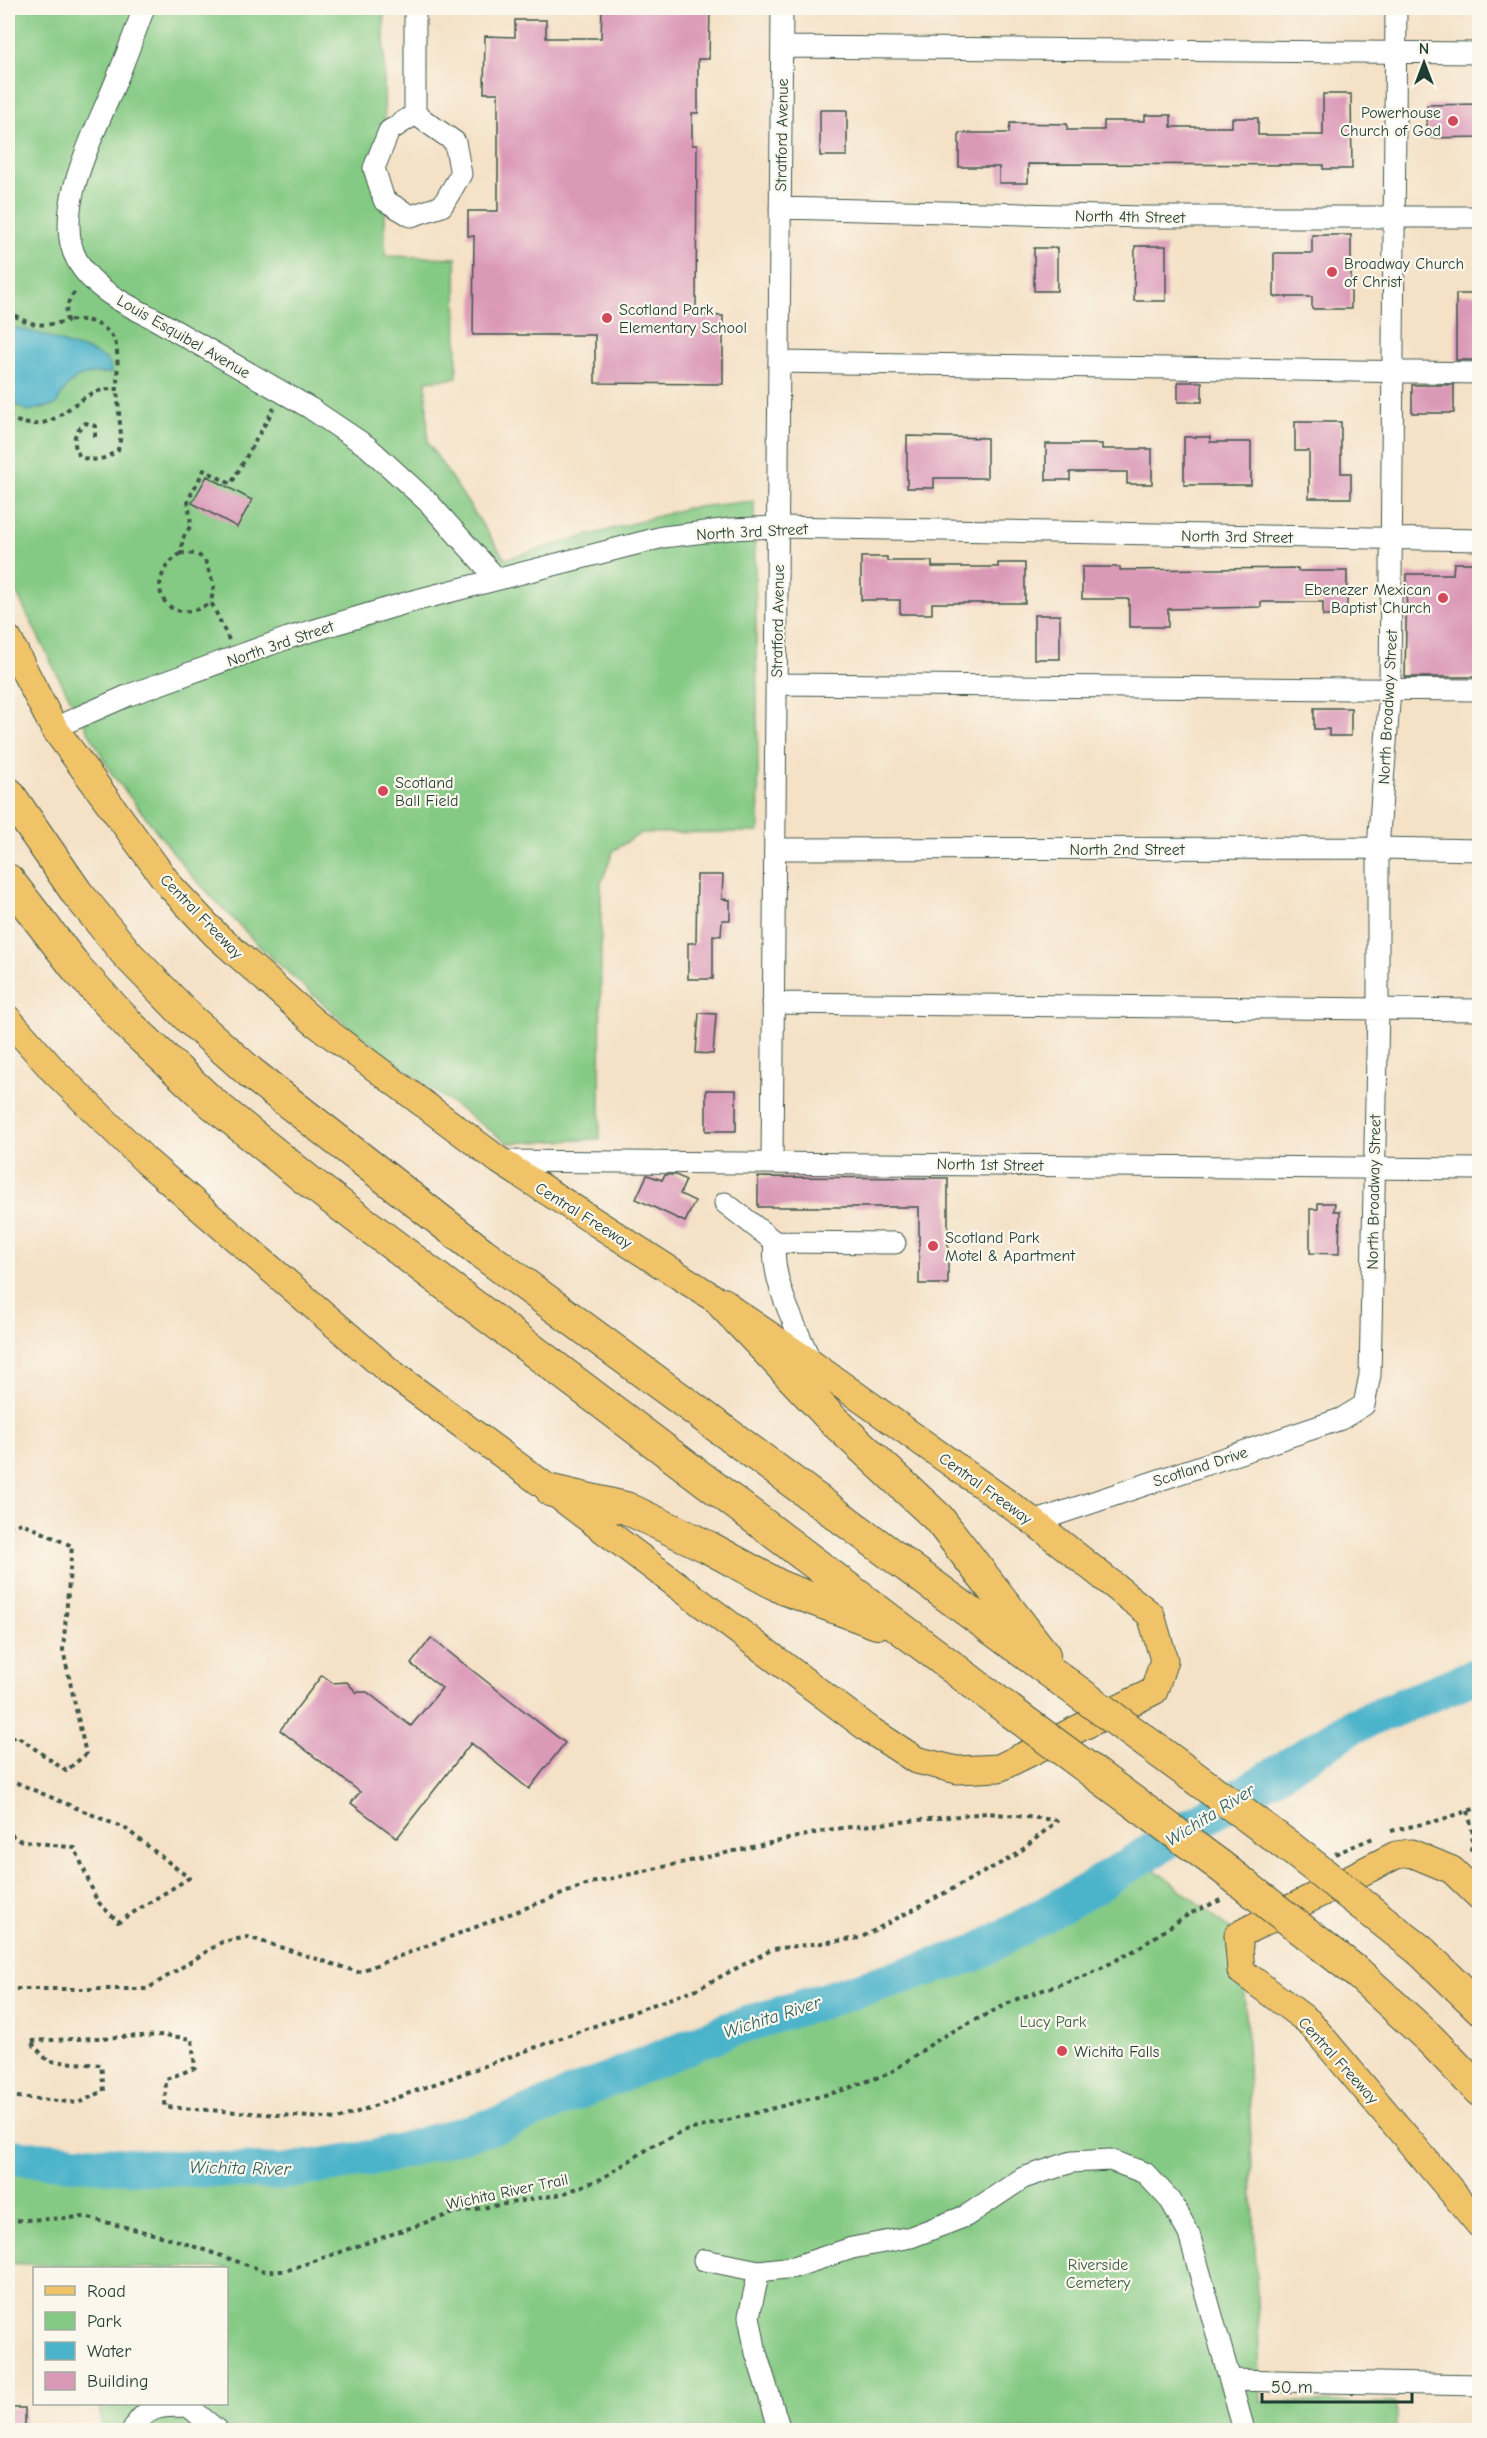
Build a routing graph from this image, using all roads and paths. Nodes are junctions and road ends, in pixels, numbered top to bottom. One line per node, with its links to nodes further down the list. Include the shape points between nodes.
1 (144, 8): 12 (street, Louis Esquibel Avenue, via 88,148 70,210 69,227 76,260)
2 (416, 8): 8 (street)
3 (782, 8): 5 (street, Stratford Avenue)
4 (1396, 8): 6 (street, North Broadway Street)
5 (782, 47): 6 (street); 9 (street, Stratford Avenue)
6 (1396, 51): 7 (street); 10 (street, North Broadway Street)
7 (1479, 53)
8 (415, 114): 8 (street, via 389,131 374,168 384,200 411,216 442,206 461,174 454,142)
9 (780, 208): 10 (street, North 4th Street, via 1144,217); 15 (street, Stratford Avenue)
10 (1395, 216): 11 (street, North 4th Street); 16 (street, North Broadway Street)
11 (1479, 217)
12 (93, 279): 14 (path, via 69,299); 19 (street, Louis Esquibel Avenue, via 130,307)
13 (8, 309): 14 (path, via 28,324 46,326)
14 (67, 321): 18 (path, via 87,320 104,328 115,342)
15 (779, 362): 16 (street); 22 (street, Stratford Avenue)
16 (1393, 372): 17 (street); 23 (street, North Broadway Street)
17 (1479, 373)
18 (117, 389): 20 (path, via 104,388 88,394 61,416 40,424 21,423); 21 (path, via 121,436 118,450 106,459 92,461 80,457 74,435 78,428 86,423 95,426)
19 (282, 393): 25 (path, via 231,484 204,470 188,500 191,525 182,540); 26 (street, Louis Esquibel Avenue, via 368,447 429,503)
20 (8, 417)
21 (95, 437)
22 (778, 527): 23 (street, North 3rd Street); 26 (street, North 3rd Street, via 663,537); 30 (street, Stratford Avenue)
23 (1391, 540): 24 (street, North 3rd Street); 31 (street, North Broadway Street)
24 (1479, 540)
25 (182, 553): 27 (path, via 197,554 205,560 214,586); 27 (path, via 165,568 160,587 162,598 169,607 185,611 197,611)
26 (497, 579): 29 (street, North 3rd Street, via 398,605)
27 (211, 602): 29 (path)
28 (8, 639): 33 (main road, Central Freeway)
29 (236, 657): 33 (street, North 3rd Street, via 129,695)
30 (776, 684): 31 (street); 36 (street, Stratford Avenue)
31 (1390, 690): 32 (street); 35 (street, North Broadway Street)
32 (1479, 690)
33 (54, 728): 43 (main road, Central Freeway, via 170,886 216,935 314,1022)
34 (8, 793): 57 (highway, via 77,893 127,954 251,1073 482,1252)
35 (1378, 848): 36 (street, North 2nd Street); 37 (street, North 2nd Street); 40 (street, North Broadway Street)
36 (775, 849): 39 (street, Stratford Avenue)
37 (1479, 850)
38 (8, 880): 56 (highway, via 78,970 211,1102 306,1179)
39 (773, 1003): 40 (street); 44 (street, Stratford Avenue)
40 (1378, 1008): 41 (street); 45 (street, North Broadway Street)
41 (1479, 1010)
42 (8, 1019): 53 (main road, Central Freeway, via 54,1071 155,1169 389,1371)
43 (500, 1161): 44 (street, North 1st Street); 50 (main road, Central Freeway)
44 (772, 1162): 45 (street, North 1st Street)
45 (1373, 1169): 46 (street, North 1st Street); 52 (street, North Broadway Street, via 1370,1375)
46 (1479, 1169)
47 (725, 1203): 48 (street)
48 (775, 1242): 49 (street); 51 (street, via 772,1259 777,1279)
49 (895, 1243)
50 (723, 1304): 51 (main road, Central Freeway); 57 (highway, via 833,1420 938,1518)
51 (812, 1364): 54 (main road, Central Freeway)
52 (1364, 1405): 54 (street, Scotland Drive, via 1341,1419)
53 (552, 1491): 54 (main road, Central Freeway, via 870,1730 915,1760 957,1770 999,1768 1154,1691 1164,1660 1151,1615); 56 (highway, via 626,1508 783,1588)
54 (1034, 1522)
55 (8, 1526): 58 (path, via 22,1523 72,1546 63,1650 86,1754 66,1771 17,1736)
56 (909, 1635): 67 (highway, bridge, via 1219,1864 1359,1974 1430,2039)
57 (1067, 1684): 66 (highway, bridge, via 1292,1849 1420,1951)
58 (8, 1739)
59 (8, 1779): 61 (path, via 126,1829 189,1878 117,1922 97,1901 75,1848 18,1840)
60 (1468, 1811): 62 (path, via 1473,1834)
61 (8, 1832)
62 (1471, 1851)
63 (1479, 1897): 70 (main road, Central Freeway, via 1452,1870 1411,1853 1396,1855 1238,1935 1242,1971 1309,2022)
64 (1090, 1974): 69 (path, Wichita River Trail, via 1017,1999 940,2038 890,2073 840,2091 685,2131 654,2145 601,2179 562,2194 453,2213 285,2271 264,2271 173,2239 85,2217)
65 (8, 1985): 68 (path, via 15,1989 147,1989 222,1942 248,1937 358,1972 591,1884 833,1829 987,1813 1058,1820 1016,1855 860,1938 773,1948 699,1988 338,2120 165,2107 166,2079 195,2068 192,2039 164,2036 30,2041 48,2061 101,2065 104,2091 78,2103)
66 (1479, 2008)
67 (1479, 2091)
68 (8, 2096)
69 (8, 2221)
70 (1479, 2225)
71 (704, 2259): 72 (street)
72 (759, 2271): 73 (street, via 794,2267 852,2248 910,2237 966,2216 1023,2178 1072,2162 1110,2160 1145,2173 1171,2201 1189,2234); 77 (street, via 749,2316 756,2354)
73 (1230, 2380): 74 (street); 78 (street)
74 (1479, 2385)
75 (133, 2430): 76 (street, via 138,2420 159,2406 188,2406)
76 (217, 2430)
77 (780, 2430)
78 (1244, 2430)

